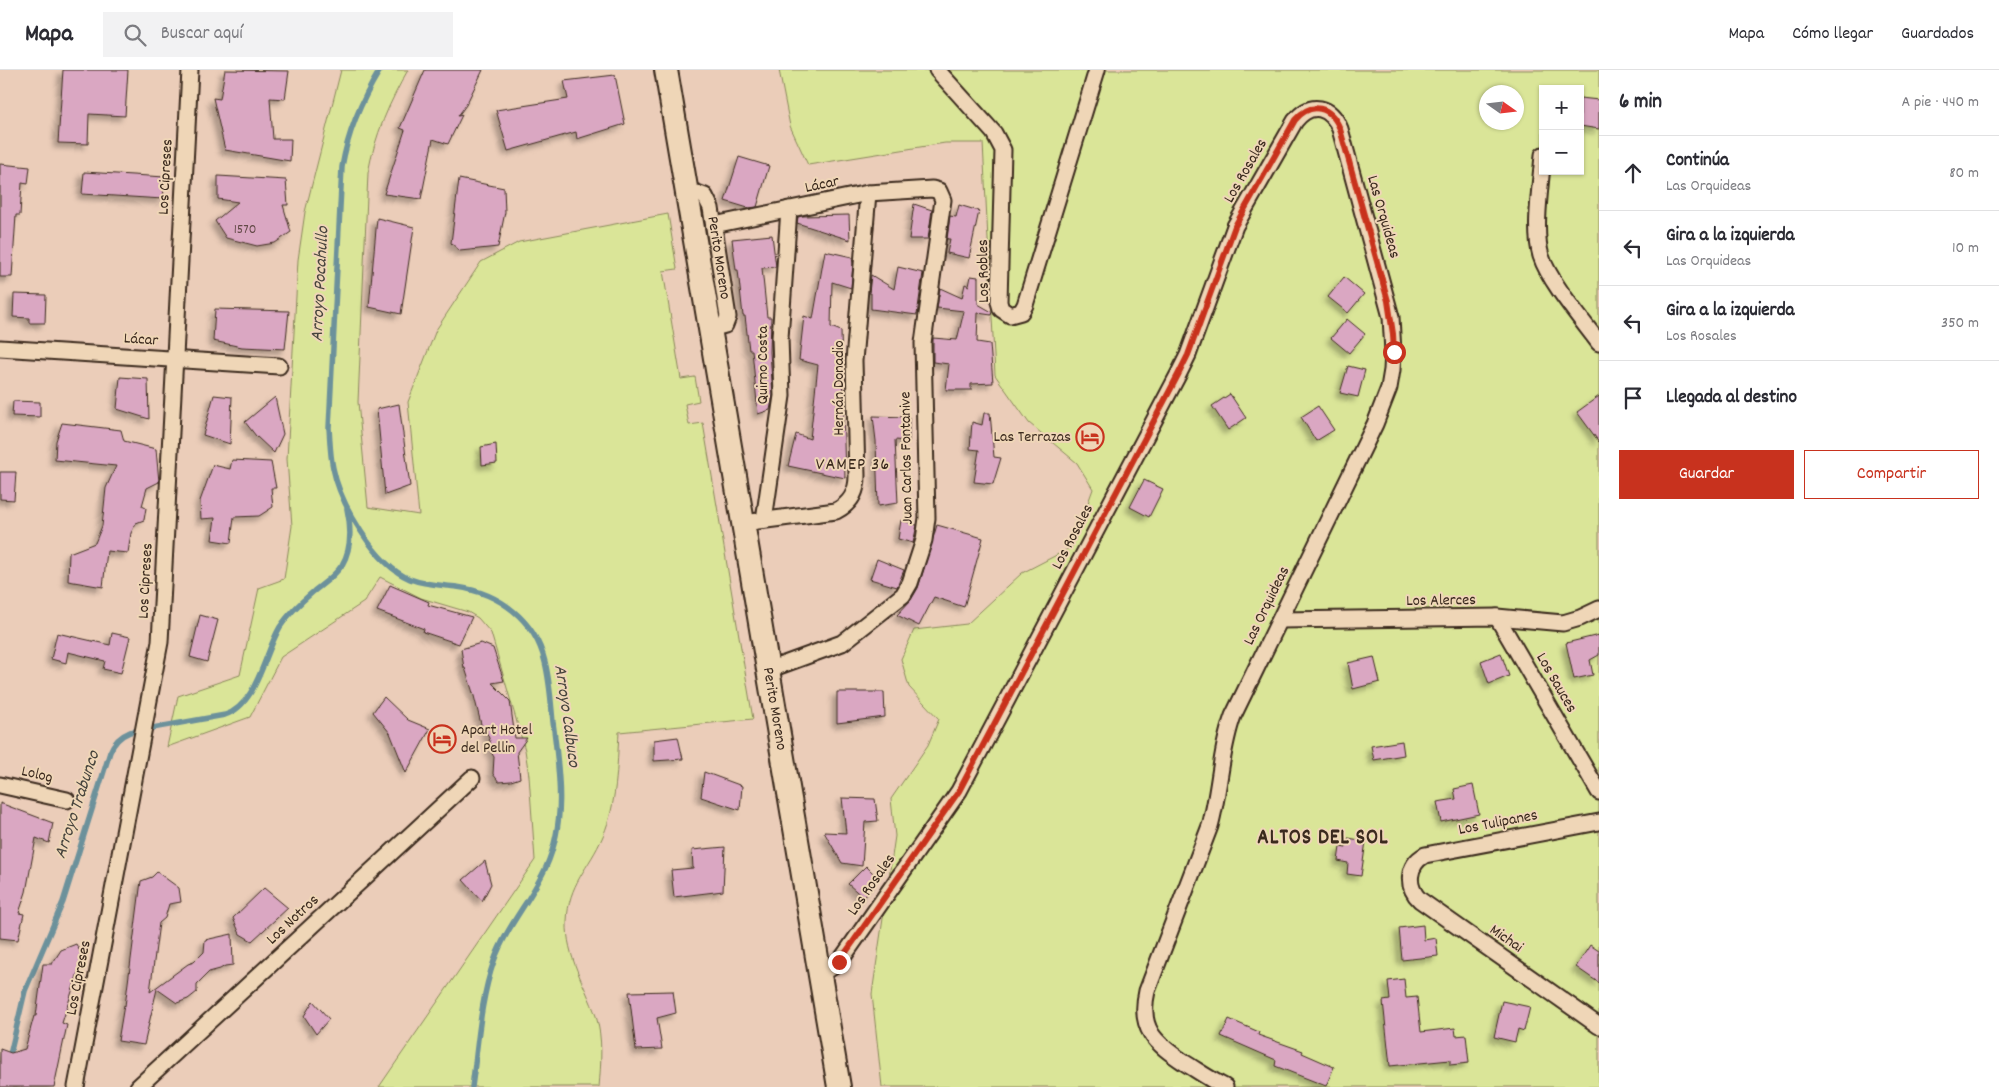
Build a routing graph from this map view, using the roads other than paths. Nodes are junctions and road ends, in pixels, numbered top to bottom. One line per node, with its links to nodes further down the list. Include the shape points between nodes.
1 (190, 70): 15 (street, Los Cipreses)
2 (666, 70): 7 (main road, Perito Moreno)
3 (937, 70): 4 (street, Los Robles, via 994,133 1003,150 998,302 1003,312 1010,315 1021,312 1025,305)
4 (1097, 70)
5 (1326, 111): 20 (street, Las Orquideas, via 1335,118 1340,129 1388,301 1393,360 1389,388 1376,424); 28 (street, Los Rosales, via 1314,108 1299,116 1244,208 1181,370 959,791 843,957)
6 (1542, 175): 13 (street, via 1538,230 1541,256 1552,278)
7 (686, 189): 11 (street, Perito Moreno, via 708,199); 12 (main road, Perito Moreno)
8 (939, 191): 9 (street, Lácar, via 928,188); 21 (street, Juan Carlos Fontanive, via 943,204 923,343 927,518 924,540 910,583 903,596 842,643)
9 (868, 193): 10 (street, Lácar); 17 (street, Hernán Donadio, via 854,366 856,488 846,505 836,511)
10 (789, 209): 11 (street, Lácar); 17 (street, Quirno Costa, via 780,330 782,396)
11 (714, 225): 12 (street, Perito Moreno, via 728,317 724,325)
12 (710, 329): 17 (main road, Perito Moreno)
13 (1599, 343)
14 (0, 348): 15 (street, Lácar)
15 (174, 359): 16 (street, Lácar); 30 (street, Los Cipreses, via 160,642)
16 (279, 366)
17 (754, 521): 21 (main road, Perito Moreno)
18 (1599, 609): 19 (street, Los Alerces, via 1563,623)
19 (1498, 618): 20 (street, Los Alerces); 24 (street, Los Sauces)
20 (1280, 620): 33 (street, Las Orquideas, via 1233,716 1225,742 1210,826 1144,1002 1146,1025 1158,1044)
21 (768, 670): 28 (main road, Perito Moreno)
22 (472, 778): 31 (street, Los Notros)
23 (0, 785): 25 (street, Lolog)
24 (1599, 792)
25 (67, 800)
26 (1599, 822): 27 (street, Los Tulipanes, via 1425,855 1419,858)
27 (1411, 871): 29 (street, Michai, via 1410,888 1420,900)
28 (820, 972): 32 (main road, Perito Moreno)
29 (1599, 1026)
30 (76, 1087)
31 (138, 1087)
32 (839, 1087)
33 (1225, 1087)

